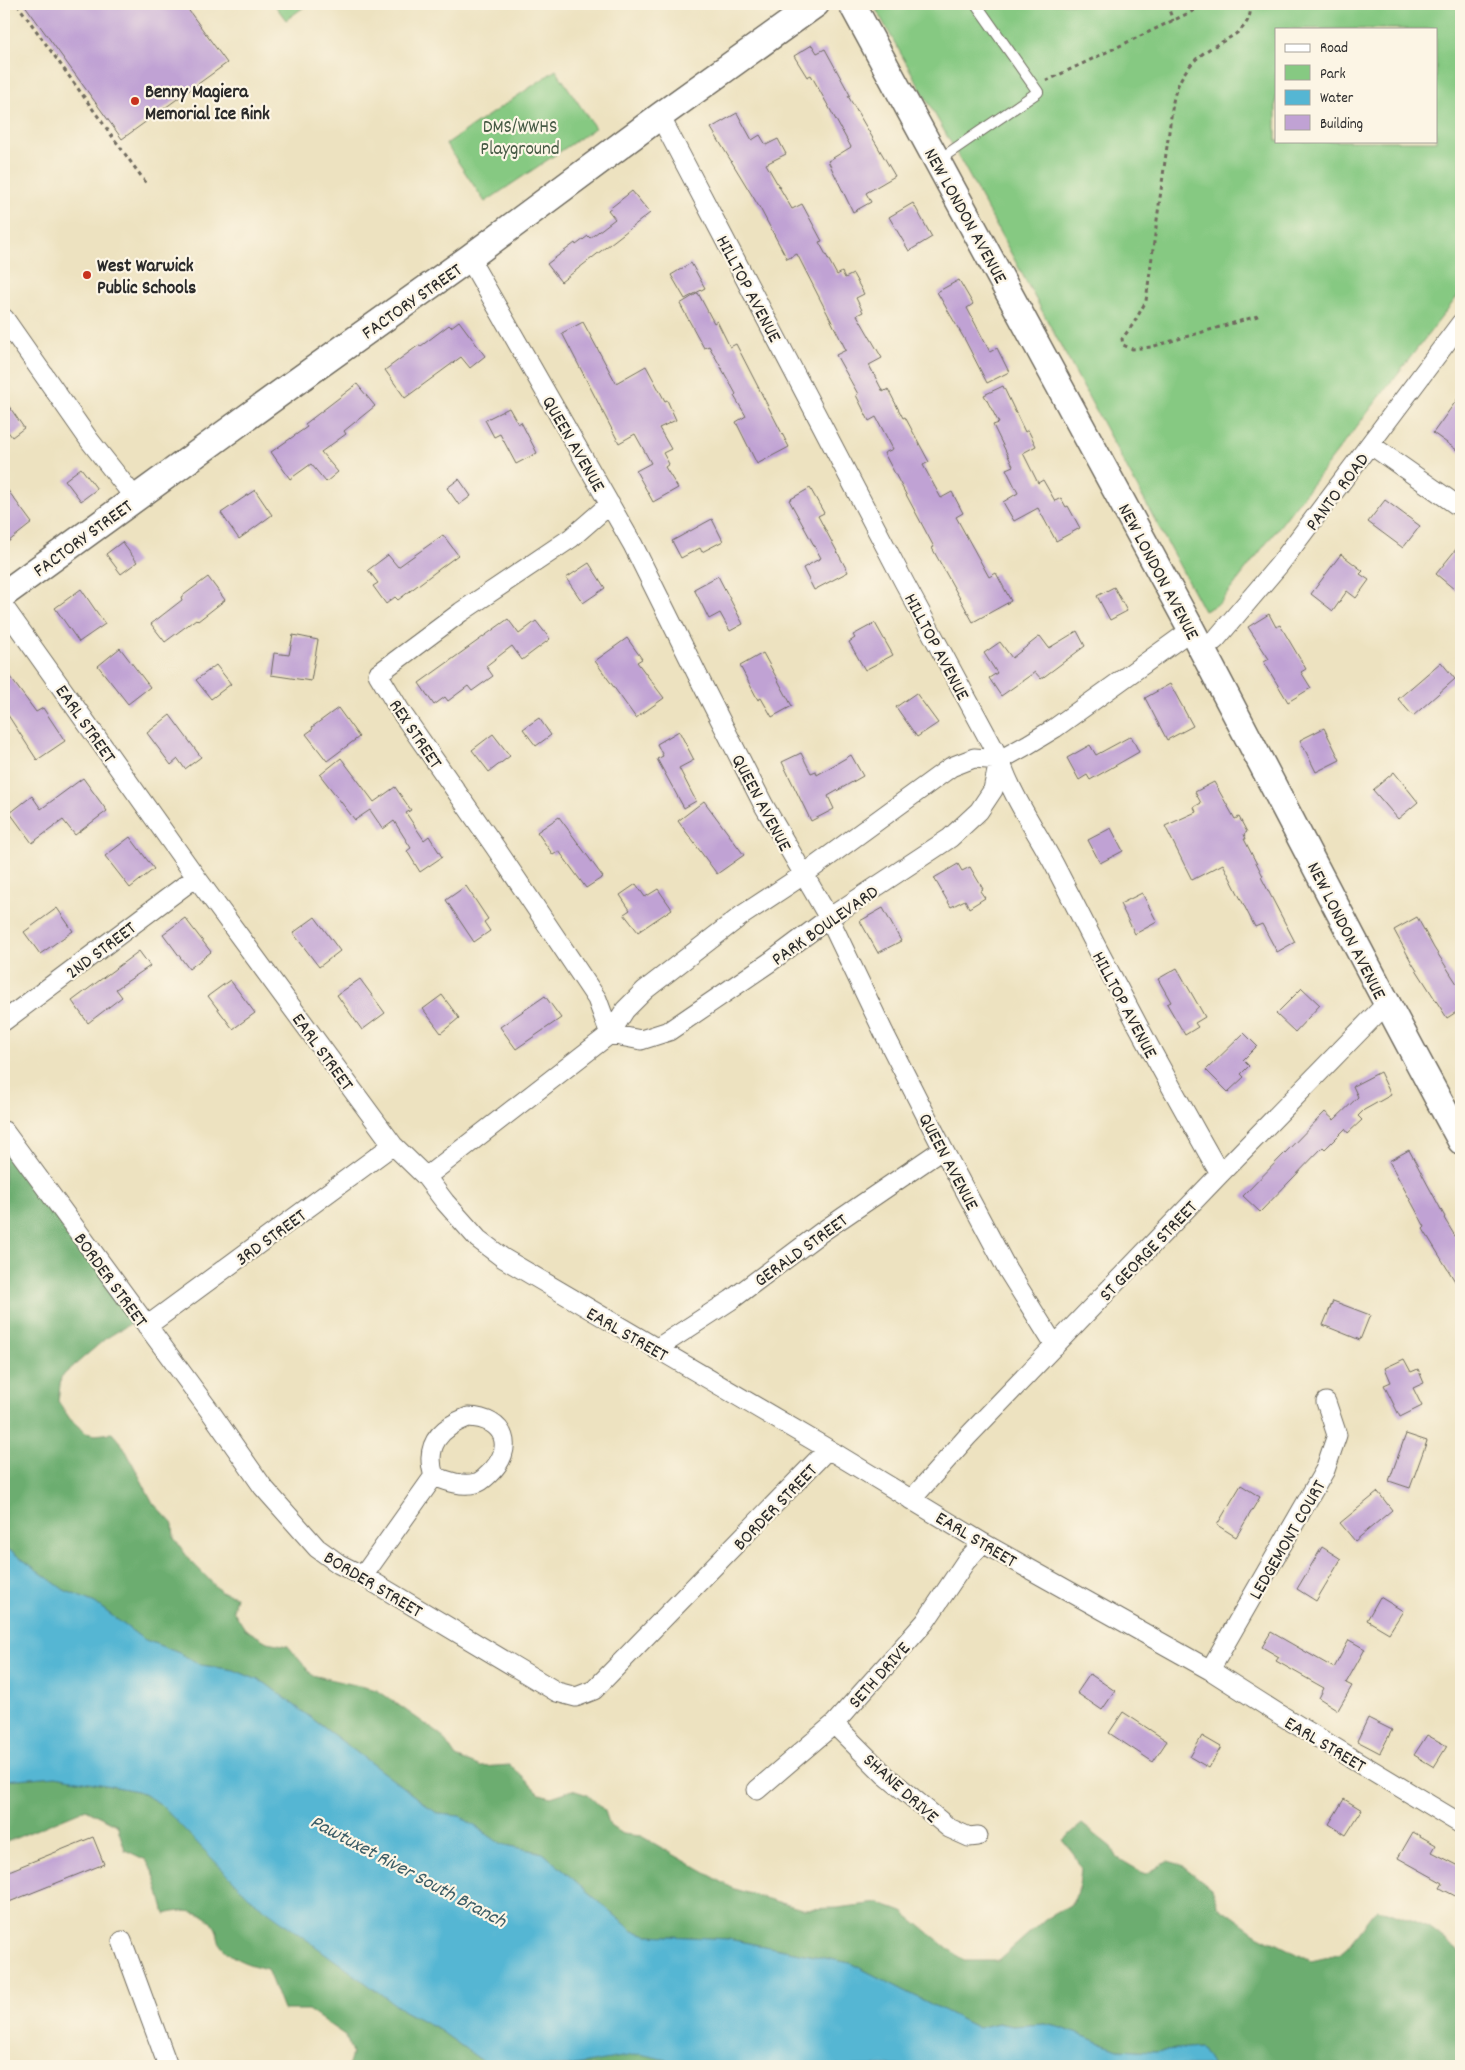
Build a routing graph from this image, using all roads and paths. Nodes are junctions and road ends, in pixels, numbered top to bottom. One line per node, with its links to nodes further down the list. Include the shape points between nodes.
1 (17, 4): 12 (path)
2 (816, 4): 10 (main road, FACTORY STREET)
3 (852, 4): 11 (main road, NEW LONDON AVENUE)
4 (976, 4): 9 (lane)
5 (1167, 4): 8 (path)
6 (1204, 4): 8 (path)
7 (1251, 4): 14 (path, via 1250,18 1245,27 1200,55 1176,88 1146,302 1121,342 1132,349 1151,347)
8 (1173, 21): 9 (path)
9 (1035, 87): 11 (lane, via 1038,92)
10 (660, 116): 13 (main road, FACTORY STREET); 24 (street, HILLTOP AVENUE)
11 (936, 161): 23 (main road, NEW LONDON AVENUE)
12 (146, 183)
13 (469, 258): 18 (main road, FACTORY STREET); 19 (street, QUEEN AVENUE)
14 (1261, 315)
15 (4, 318): 18 (street, via 90,441)
16 (1461, 323): 17 (street, PANTO ROAD)
17 (1371, 445): 20 (street); 23 (street, PANTO ROAD, via 1257,594 1216,639)
18 (135, 498): 21 (main road, FACTORY STREET)
19 (610, 504): 25 (street, QUEEN AVENUE); 30 (street, REX STREET, via 571,538 461,612 378,674 597,999)
20 (1461, 508)
21 (4, 594)
22 (4, 607): 26 (street, EARL STREET)
23 (1197, 640): 24 (street); 28 (main road, NEW LONDON AVENUE)
24 (1000, 760): 25 (street, via 974,758 951,767); 27 (street, PARK BOULEVARD, via 993,790 979,811 950,838); 35 (street, HILLTOP AVENUE, via 1007,783 1044,843 1158,1065)
25 (803, 875): 27 (street, QUEEN AVENUE); 30 (street, via 741,916 645,990 625,1010)
26 (196, 877): 29 (street, 2ND STREET); 33 (street, EARL STREET)
27 (829, 918): 30 (street, PARK BOULEVARD, via 669,1031 641,1040); 34 (street, QUEEN AVENUE)
28 (1386, 1004): 32 (main road, NEW LONDON AVENUE); 35 (street, ST GEORGE STREET)
29 (4, 1021)
30 (610, 1034): 36 (street)
31 (4, 1131): 37 (street, BORDER STREET)
32 (1461, 1141)
33 (393, 1145): 36 (street, EARL STREET); 37 (street, 3RD STREET)
34 (943, 1149): 38 (street, QUEEN AVENUE, via 1007,1268); 39 (street, GERALD STREET, via 823,1231 731,1300)
35 (1220, 1174): 38 (street, ST GEORGE STREET)
36 (426, 1177): 39 (street, EARL STREET, via 478,1239 502,1258)
37 (147, 1326): 45 (street, BORDER STREET, via 262,1487 317,1548)
38 (1055, 1346): 43 (street, ST GEORGE STREET, via 966,1437)
39 (656, 1349): 41 (street, EARL STREET)
40 (1326, 1402): 46 (street, LEDGEMONT COURT, via 1337,1435 1325,1470)
41 (828, 1449): 43 (street, EARL STREET); 45 (street, BORDER STREET, via 594,1690 576,1697 557,1692)
42 (434, 1476): 45 (street)
43 (911, 1500): 44 (street, EARL STREET)
44 (983, 1543): 46 (street, EARL STREET); 47 (street, SETH DRIVE, via 966,1561 925,1622)
45 (363, 1576)
46 (1210, 1670): 49 (street, EARL STREET)
47 (834, 1724): 48 (street, SETH DRIVE); 50 (street, SHANE DRIVE, via 885,1775 949,1828 969,1837)
48 (757, 1790)
49 (1461, 1824)
50 (978, 1836)
51 (122, 1942): 52 (street)
52 (168, 2066)

